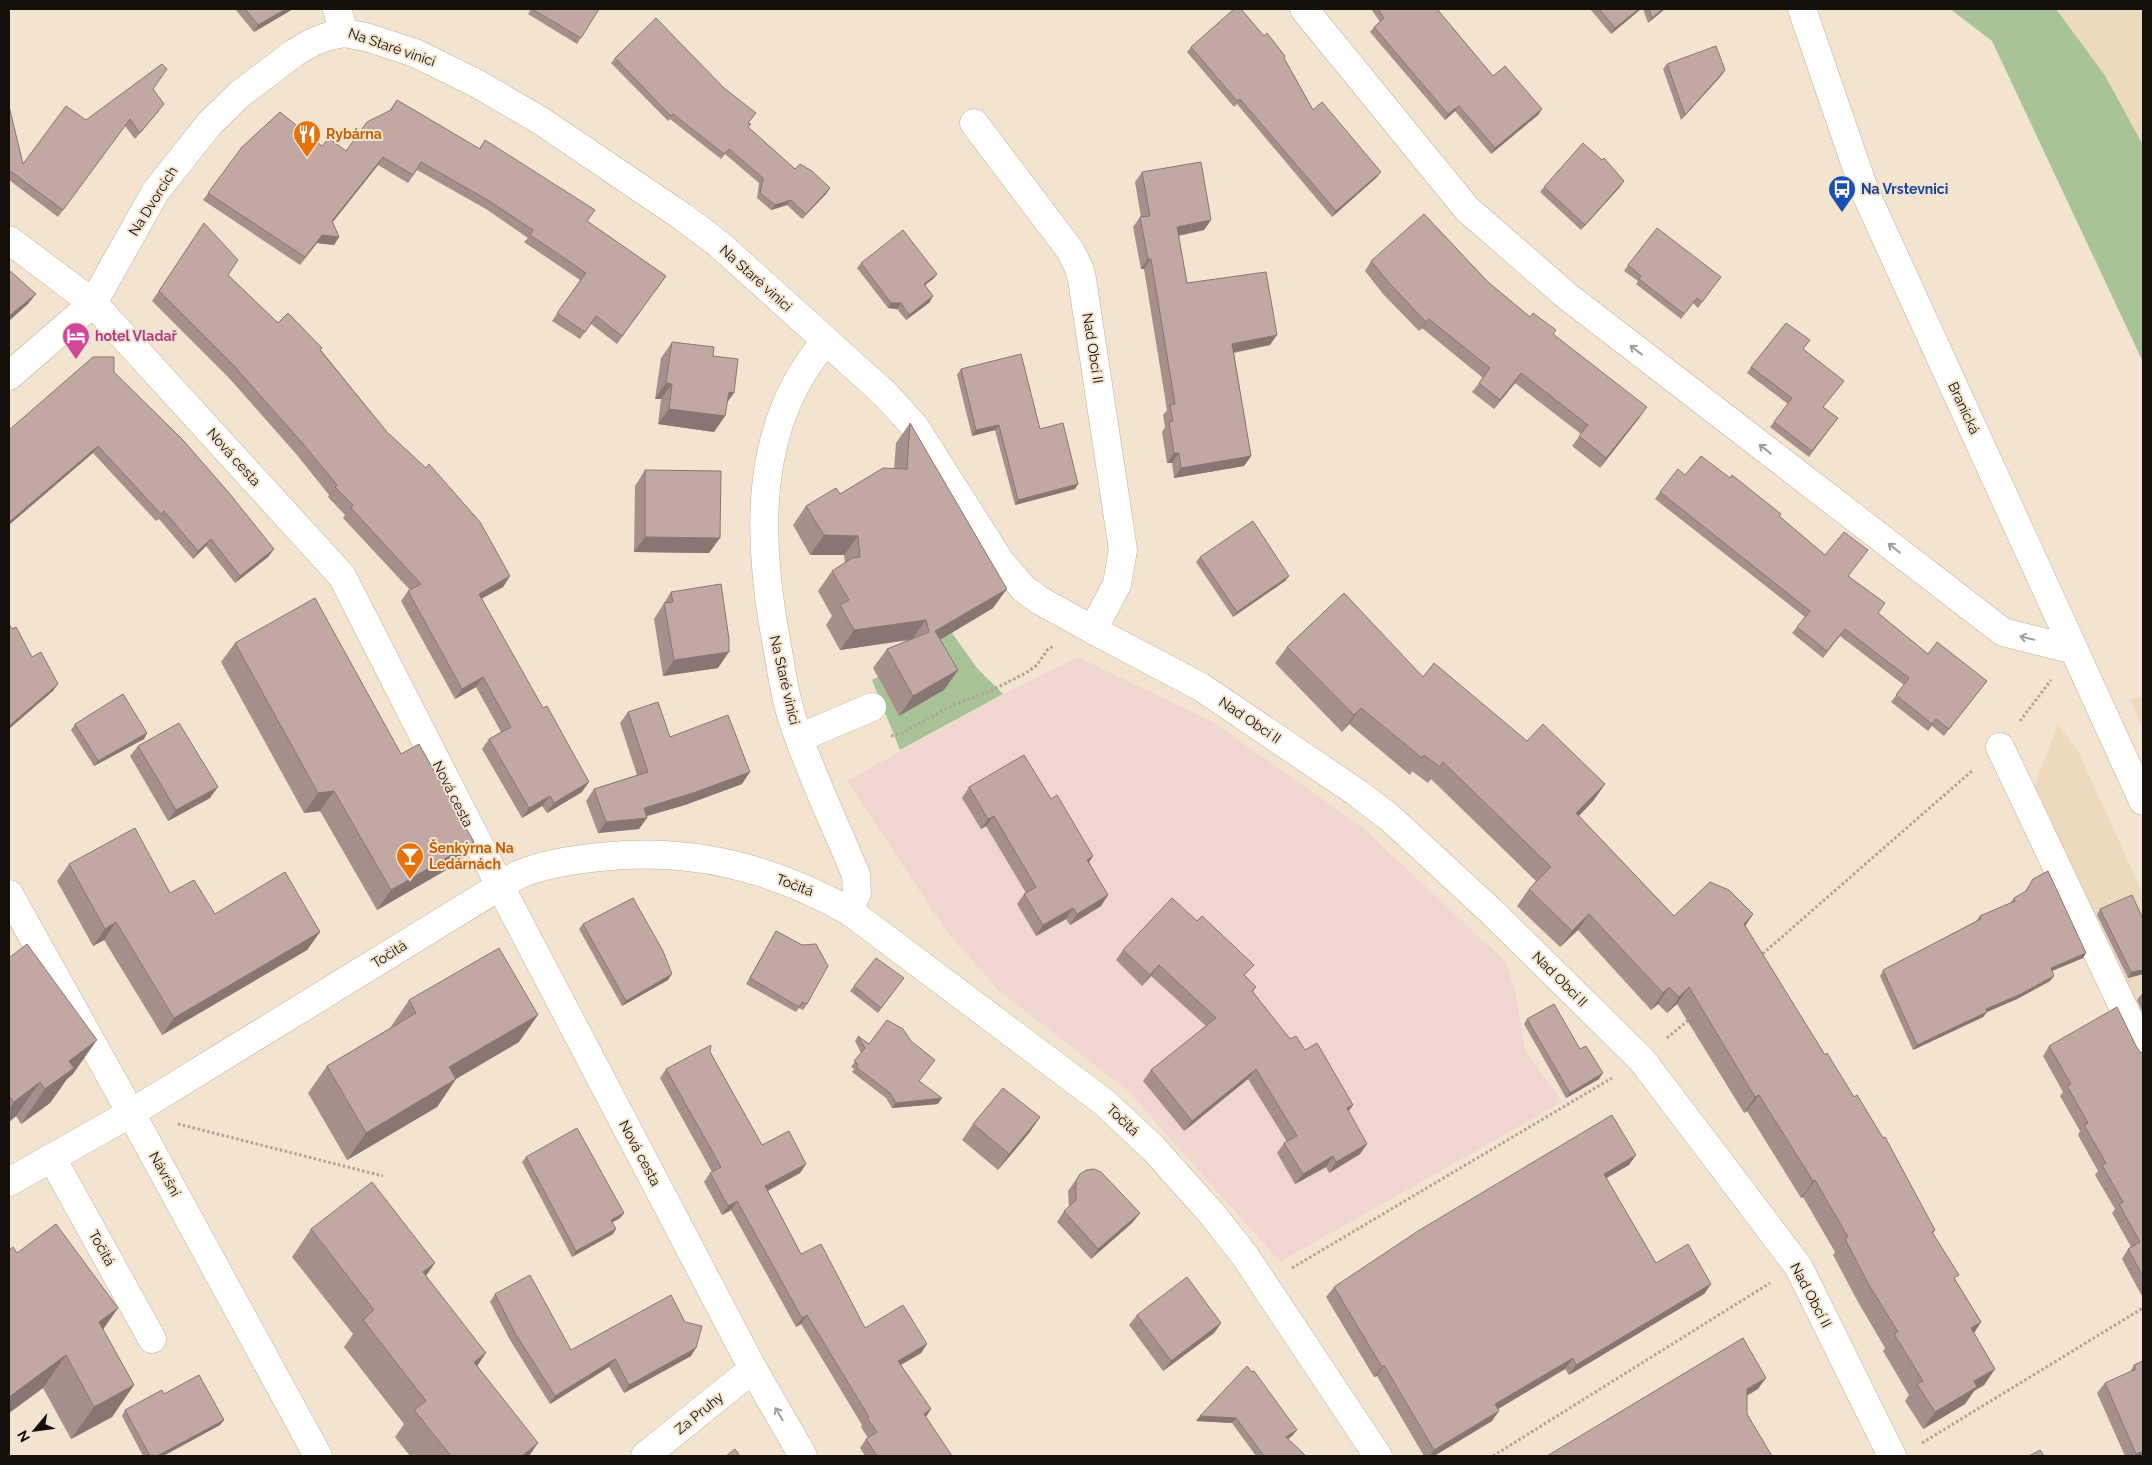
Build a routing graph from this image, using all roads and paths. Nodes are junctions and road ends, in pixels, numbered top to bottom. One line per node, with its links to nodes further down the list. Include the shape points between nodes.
1 (1304, 9): 10 (street, one-way to 1, via 2003,632 1567,296 1467,209)
2 (1802, 9): 10 (street, Branická, via 1865,192)
3 (341, 21): 6 (street, Na Dvorcích, via 329,36 294,53 240,94 210,123 156,191); 7 (street, Na Staré vinici, via 433,60 541,121 720,244)
4 (974, 123): 9 (street, Nad Obcí II, via 1070,250 1082,278 1123,550 1117,584)
5 (9, 240): 6 (street, Nová cesta)
6 (94, 303): 8 (street, Na Dvorcích); 15 (street, Nová cesta, via 342,576)
7 (826, 341): 9 (street, Nad Obcí II, via 885,394 915,427 1010,575 1039,600); 12 (street, Na Staré vinici, via 808,361 782,411 769,464 765,509 764,545 770,608 785,691)
8 (9, 376)
9 (1093, 630): 11 (path, via 1048,648 1037,665 1026,673 952,705 902,733 872,741 861,732); 23 (street, Nad Obcí II, via 1200,687 1234,709 1356,792 1413,839 1642,1060)
10 (2074, 650): 13 (path); 14 (street, Branická)
11 (862, 711): 12 (street, Na Staré vinici)
12 (799, 738): 17 (street, Na Staré vinici, via 856,875 857,893)
13 (2000, 747): 18 (street)
14 (2143, 800)
15 (500, 886): 17 (street, Točitá, via 533,869 571,860 621,855 674,855 707,858 775,876 816,892); 19 (street, Točitá); 26 (street, Nová cesta)
16 (9, 894): 19 (street, Návršní)
17 (849, 911): 31 (street, Točitá, via 1104,1102 1154,1149 1245,1256)
18 (2143, 1049)
19 (131, 1113): 20 (street, Točitá); 21 (path); 28 (street, Návršní)
20 (52, 1158): 22 (street, Točitá); 25 (street, Točitá)
21 (383, 1176)
22 (9, 1182)
23 (1798, 1266): 32 (path); 33 (street, Nad Obcí II)
24 (2143, 1308): 27 (path)
25 (152, 1339)
26 (753, 1370): 29 (street, Za Pruhy); 30 (street, Nová cesta, one-way to 26)
27 (1917, 1446)
28 (318, 1456)
29 (645, 1456)
30 (803, 1456)
31 (1378, 1456)
32 (1492, 1456)
33 (1892, 1456)

